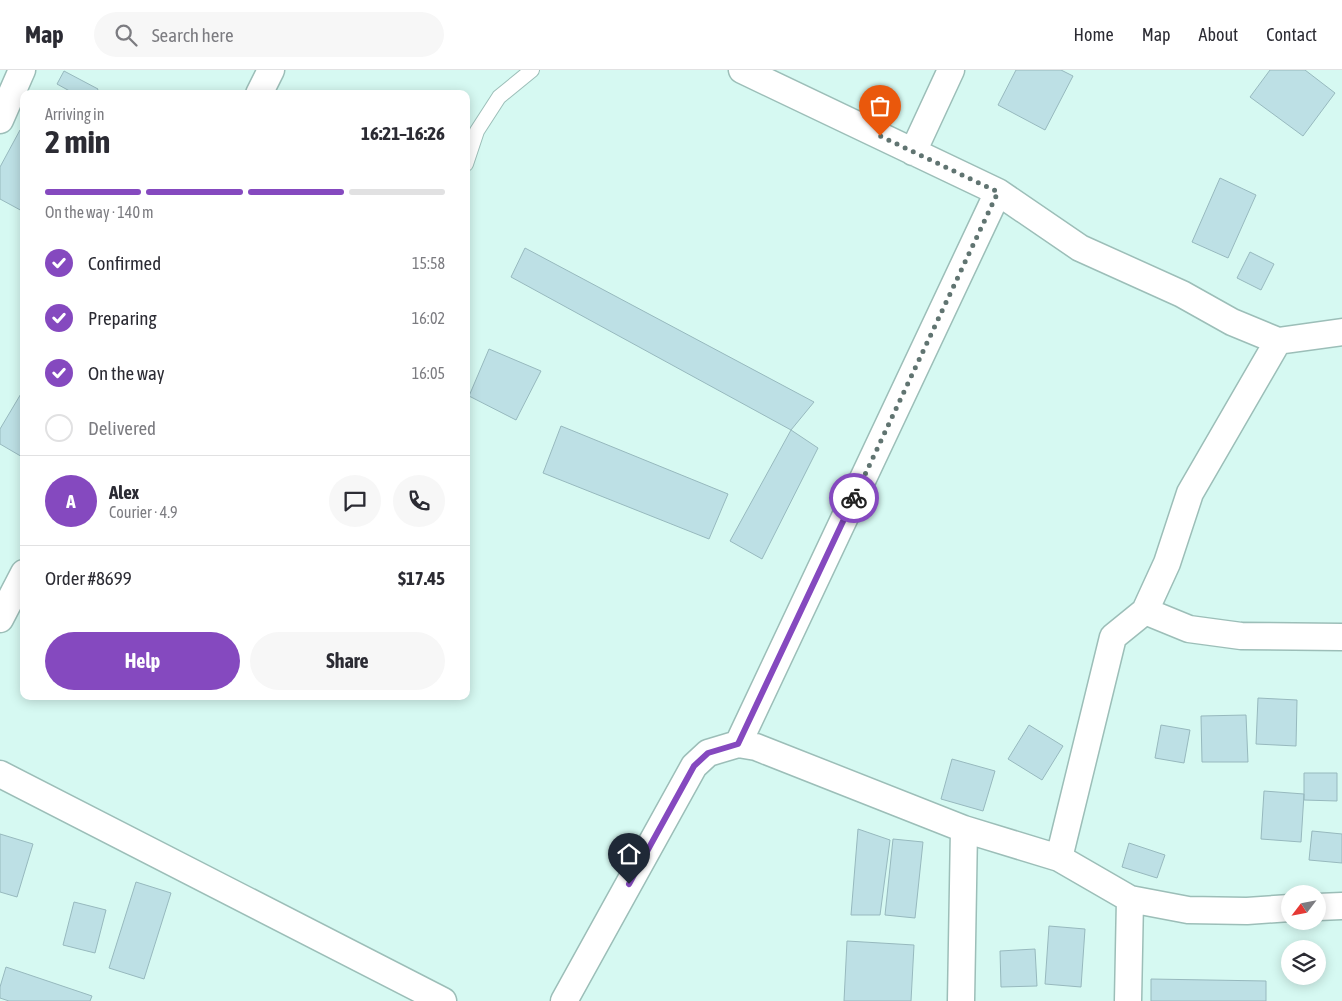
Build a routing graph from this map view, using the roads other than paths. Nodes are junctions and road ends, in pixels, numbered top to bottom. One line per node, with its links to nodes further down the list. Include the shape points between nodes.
1 (22, 70): 7 (street)
2 (271, 70): 6 (street)
3 (532, 70): 8 (lane, via 499,97 477,131)
4 (951, 70): 9 (street)
5 (747, 71): 9 (street)
6 (261, 90)
7 (0, 120)
8 (470, 152)
9 (914, 152): 10 (street)
10 (998, 192): 12 (street, via 1080,248); 17 (street)
11 (1342, 332): 12 (street)
12 (1278, 341): 14 (street, via 1190,493 1167,563)
13 (20, 581): 15 (street)
14 (1145, 611): 16 (street, via 1190,629 1241,636); 20 (street, via 1113,637)
15 (0, 619)
16 (1342, 636)
17 (738, 744): 19 (street, via 756,747 802,764); 26 (street, via 708,753 694,766)
18 (0, 774): 25 (street)
19 (964, 828): 20 (street); 27 (street)
20 (1059, 858): 21 (street)
21 (1130, 899): 24 (street, via 1188,910); 28 (street)
22 (1342, 906): 23 (street)
23 (1326, 907)
24 (1281, 908)
25 (443, 1001)
26 (564, 1001)
27 (961, 1001)
28 (1128, 1001)

